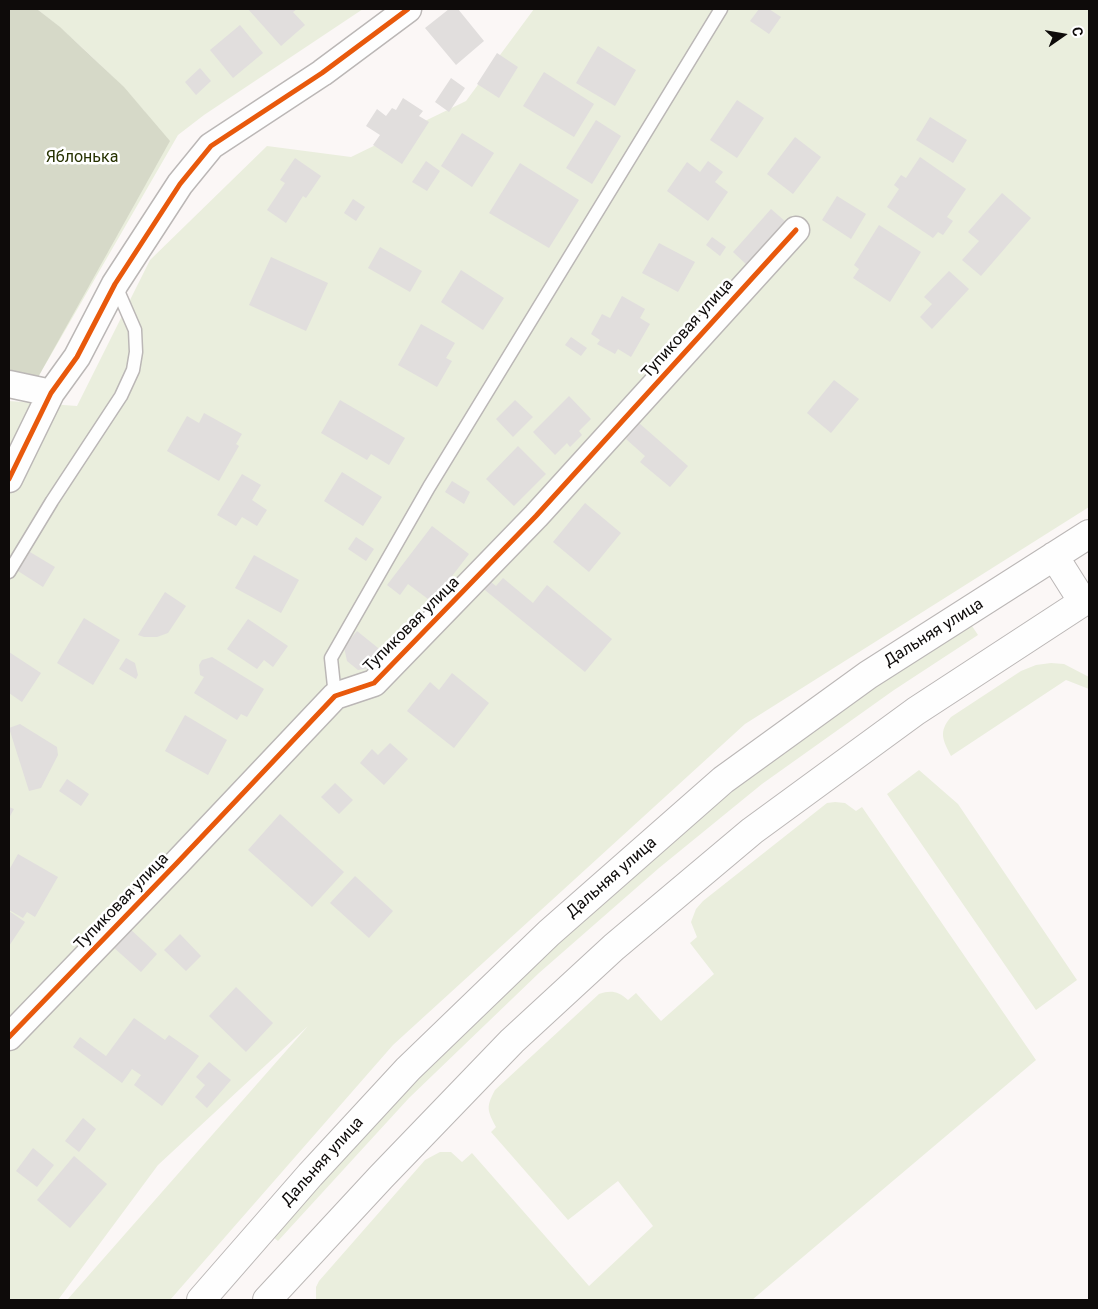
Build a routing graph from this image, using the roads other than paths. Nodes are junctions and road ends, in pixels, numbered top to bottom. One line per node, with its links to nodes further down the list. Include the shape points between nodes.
1 (408, 9): 4 (street, via 322,73 211,146 180,184)
2 (722, 9): 12 (lane, via 434,478 331,658)
3 (796, 230): 12 (street, Тупиковая улица, via 536,516 374,683)
4 (116, 284): 6 (street, via 77,357); 10 (lane, via 136,330 133,370 121,396)
5 (9, 384): 6 (street)
6 (51, 393): 7 (street)
7 (9, 479)
8 (1089, 534): 9 (main road, Дальняя улица)
9 (1054, 556): 11 (main road); 14 (main road, Дальняя улица, via 868,675 723,780 549,933 408,1069 310,1175)
10 (9, 572)
11 (1087, 605): 15 (main road, via 916,712 760,826 614,947 512,1041)
12 (335, 696): 13 (street, Тупиковая улица)
13 (9, 1037)
14 (213, 1297)
15 (267, 1300)

